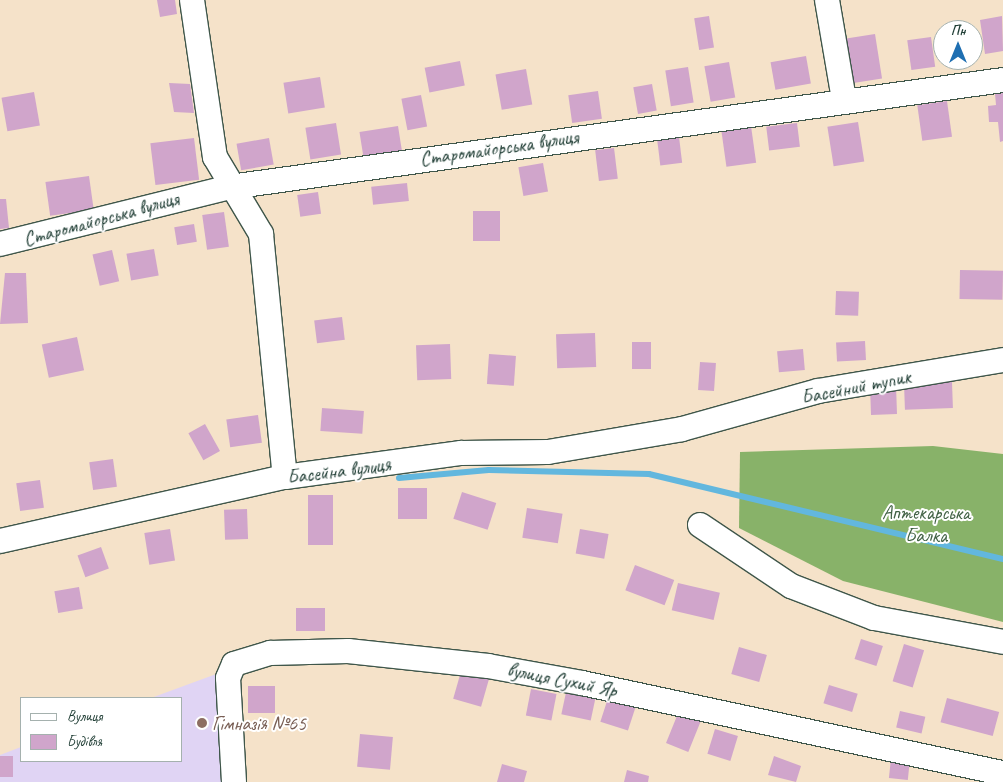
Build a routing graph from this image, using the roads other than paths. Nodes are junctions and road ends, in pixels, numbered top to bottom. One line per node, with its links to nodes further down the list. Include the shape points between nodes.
1 (192, 0): 5 (street, via 214,157)
2 (827, 0): 4 (street)
3 (1003, 80): 4 (street, Старомайорська вулиця)
4 (844, 99): 5 (street, Старомайорська вулиця)
5 (230, 187): 6 (street, Старомайорська вулиця); 9 (street, via 261,234)
6 (0, 244)
7 (1003, 360): 8 (street, Басейний тупик, via 818,391)
8 (682, 429): 9 (street, Басейна вулиця, via 548,452 461,453)
9 (285, 477): 11 (street, Басейна вулиця)
10 (700, 525): 12 (street, via 740,556 809,593 874,618)
11 (0, 541)
12 (1003, 642)
13 (1003, 773): 14 (street, вулиця Сухий Яр, via 573,681 488,666 348,651 270,653 234,664 228,678)
14 (234, 782)

